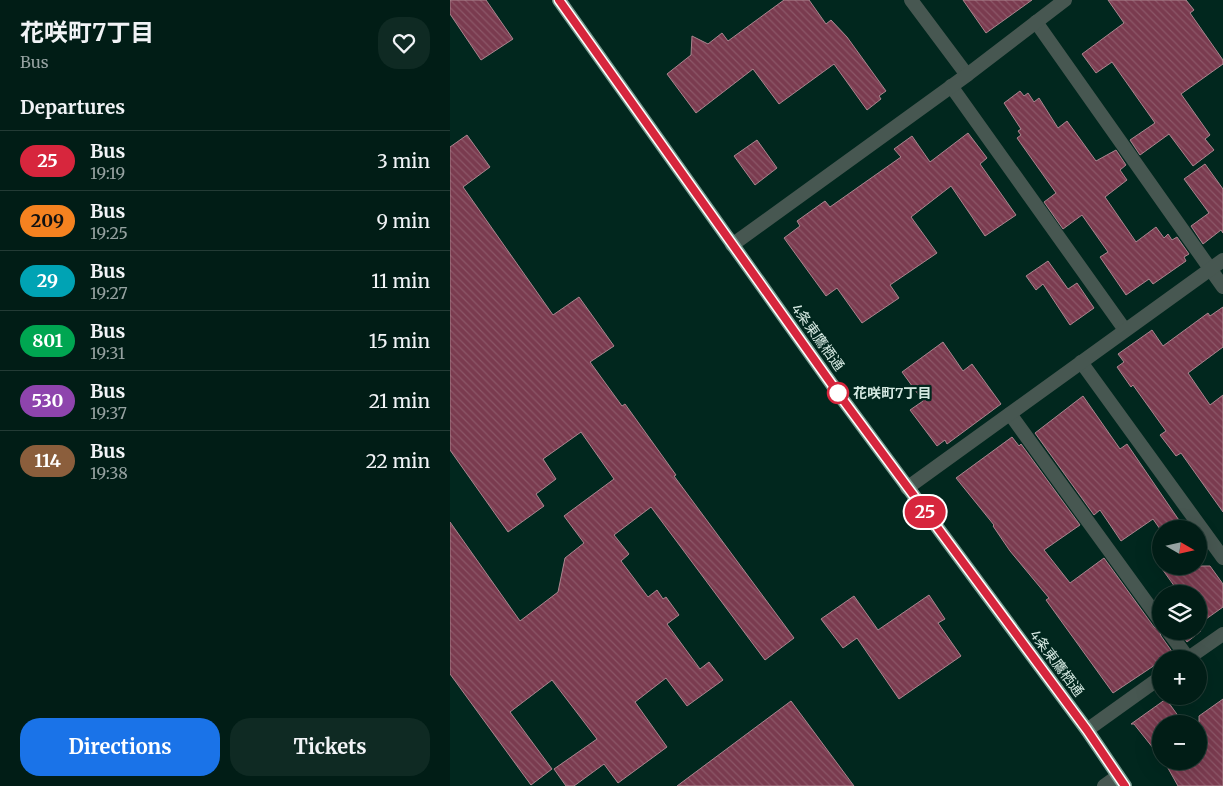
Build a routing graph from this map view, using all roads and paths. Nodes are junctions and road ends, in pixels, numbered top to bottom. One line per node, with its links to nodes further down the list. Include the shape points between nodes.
1 (559, 0): 7 (highway, 4条東鷹栖通)
2 (911, 0): 5 (street)
3 (1065, 0): 4 (street)
4 (1036, 22): 5 (street); 9 (street)
5 (967, 75): 6 (street)
6 (952, 86): 7 (street); 11 (street)
7 (732, 245): 14 (highway, 4条東鷹栖通)
8 (1223, 260): 9 (street)
9 (1210, 269): 10 (street); 11 (street)
10 (1223, 287)
11 (1125, 330): 12 (street)
12 (1081, 362): 13 (street); 15 (street)
13 (1010, 414): 14 (street); 16 (street)
14 (907, 488): 20 (highway, 4条東鷹栖通)
15 (1223, 558)
16 (1152, 610)
17 (1223, 634): 18 (street)
18 (1200, 650)
19 (1152, 683): 20 (street)
20 (1087, 730): 21 (highway, 4条東鷹栖通)
21 (1121, 781): 22 (street)
22 (1104, 786)

